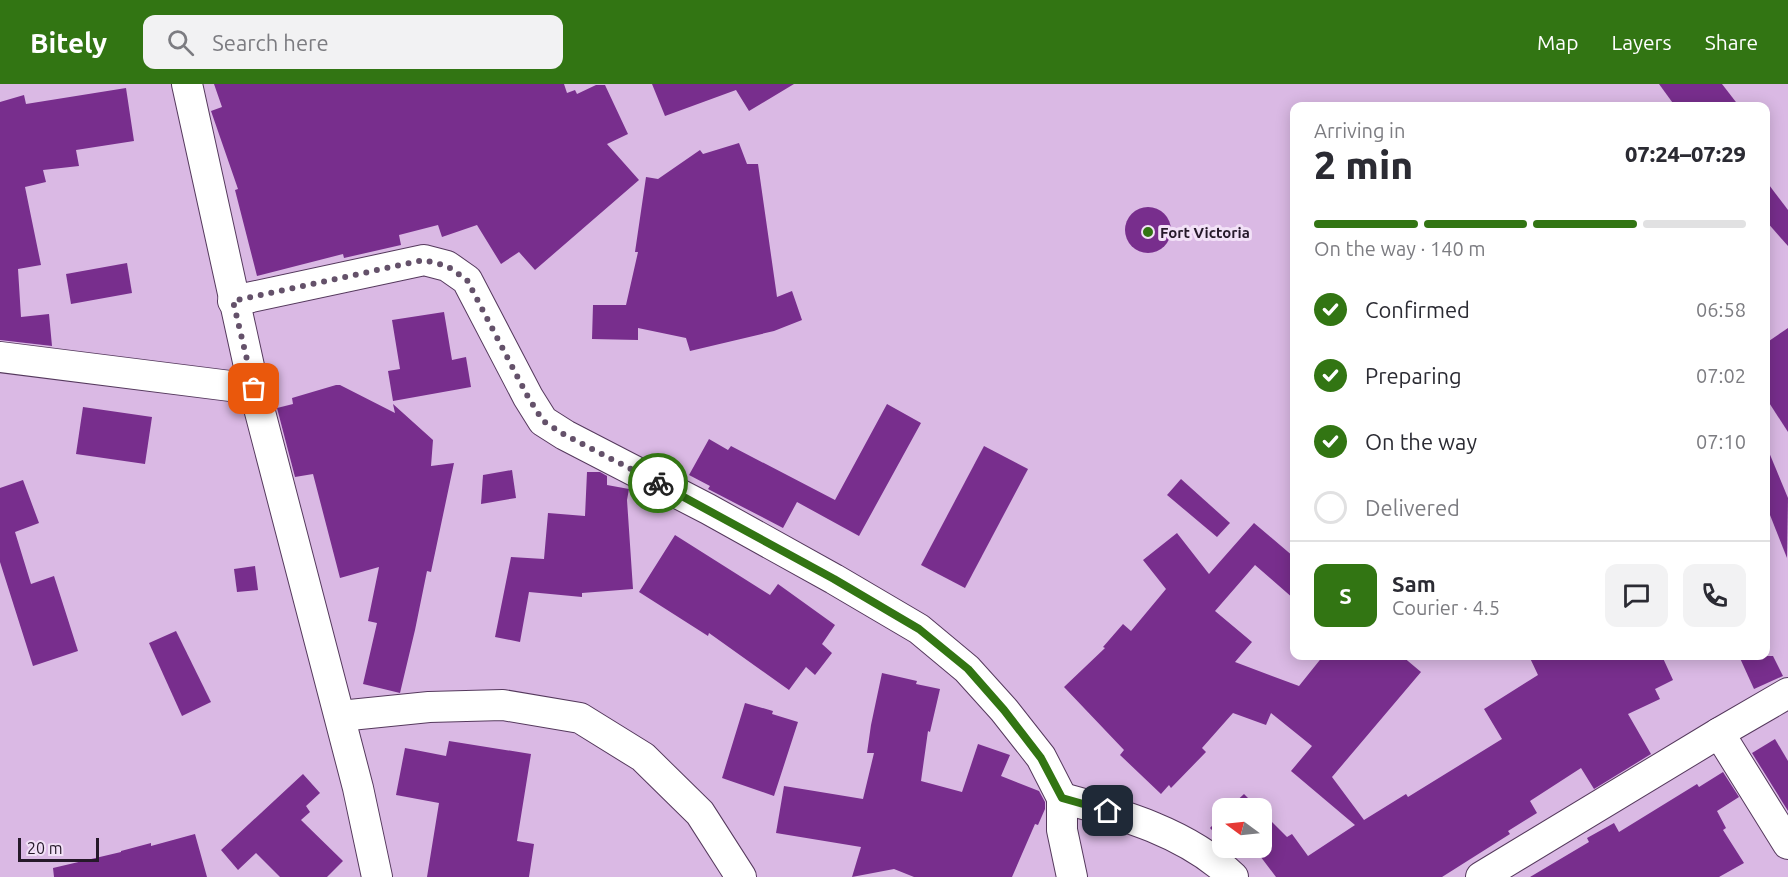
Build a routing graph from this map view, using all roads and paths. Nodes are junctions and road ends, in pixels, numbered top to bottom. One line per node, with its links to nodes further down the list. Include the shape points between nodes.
1 (187, 84): 2 (street)
2 (233, 301): 4 (street); 8 (street, via 424,260 447,266 467,280 543,421 919,629 968,669 1004,710 1041,758)
3 (0, 357): 4 (street)
4 (254, 389): 6 (street)
5 (1788, 693): 7 (street)
6 (340, 716): 10 (street); 11 (street, via 503,705 580,718 643,758 700,813)
7 (1719, 733): 9 (street); 14 (street)
8 (1062, 798): 12 (street, via 1062,830); 13 (street, via 1155,828 1194,848)
9 (1788, 844)
10 (377, 877)
11 (741, 877)
12 (1072, 877)
13 (1233, 877)
14 (1481, 877)

